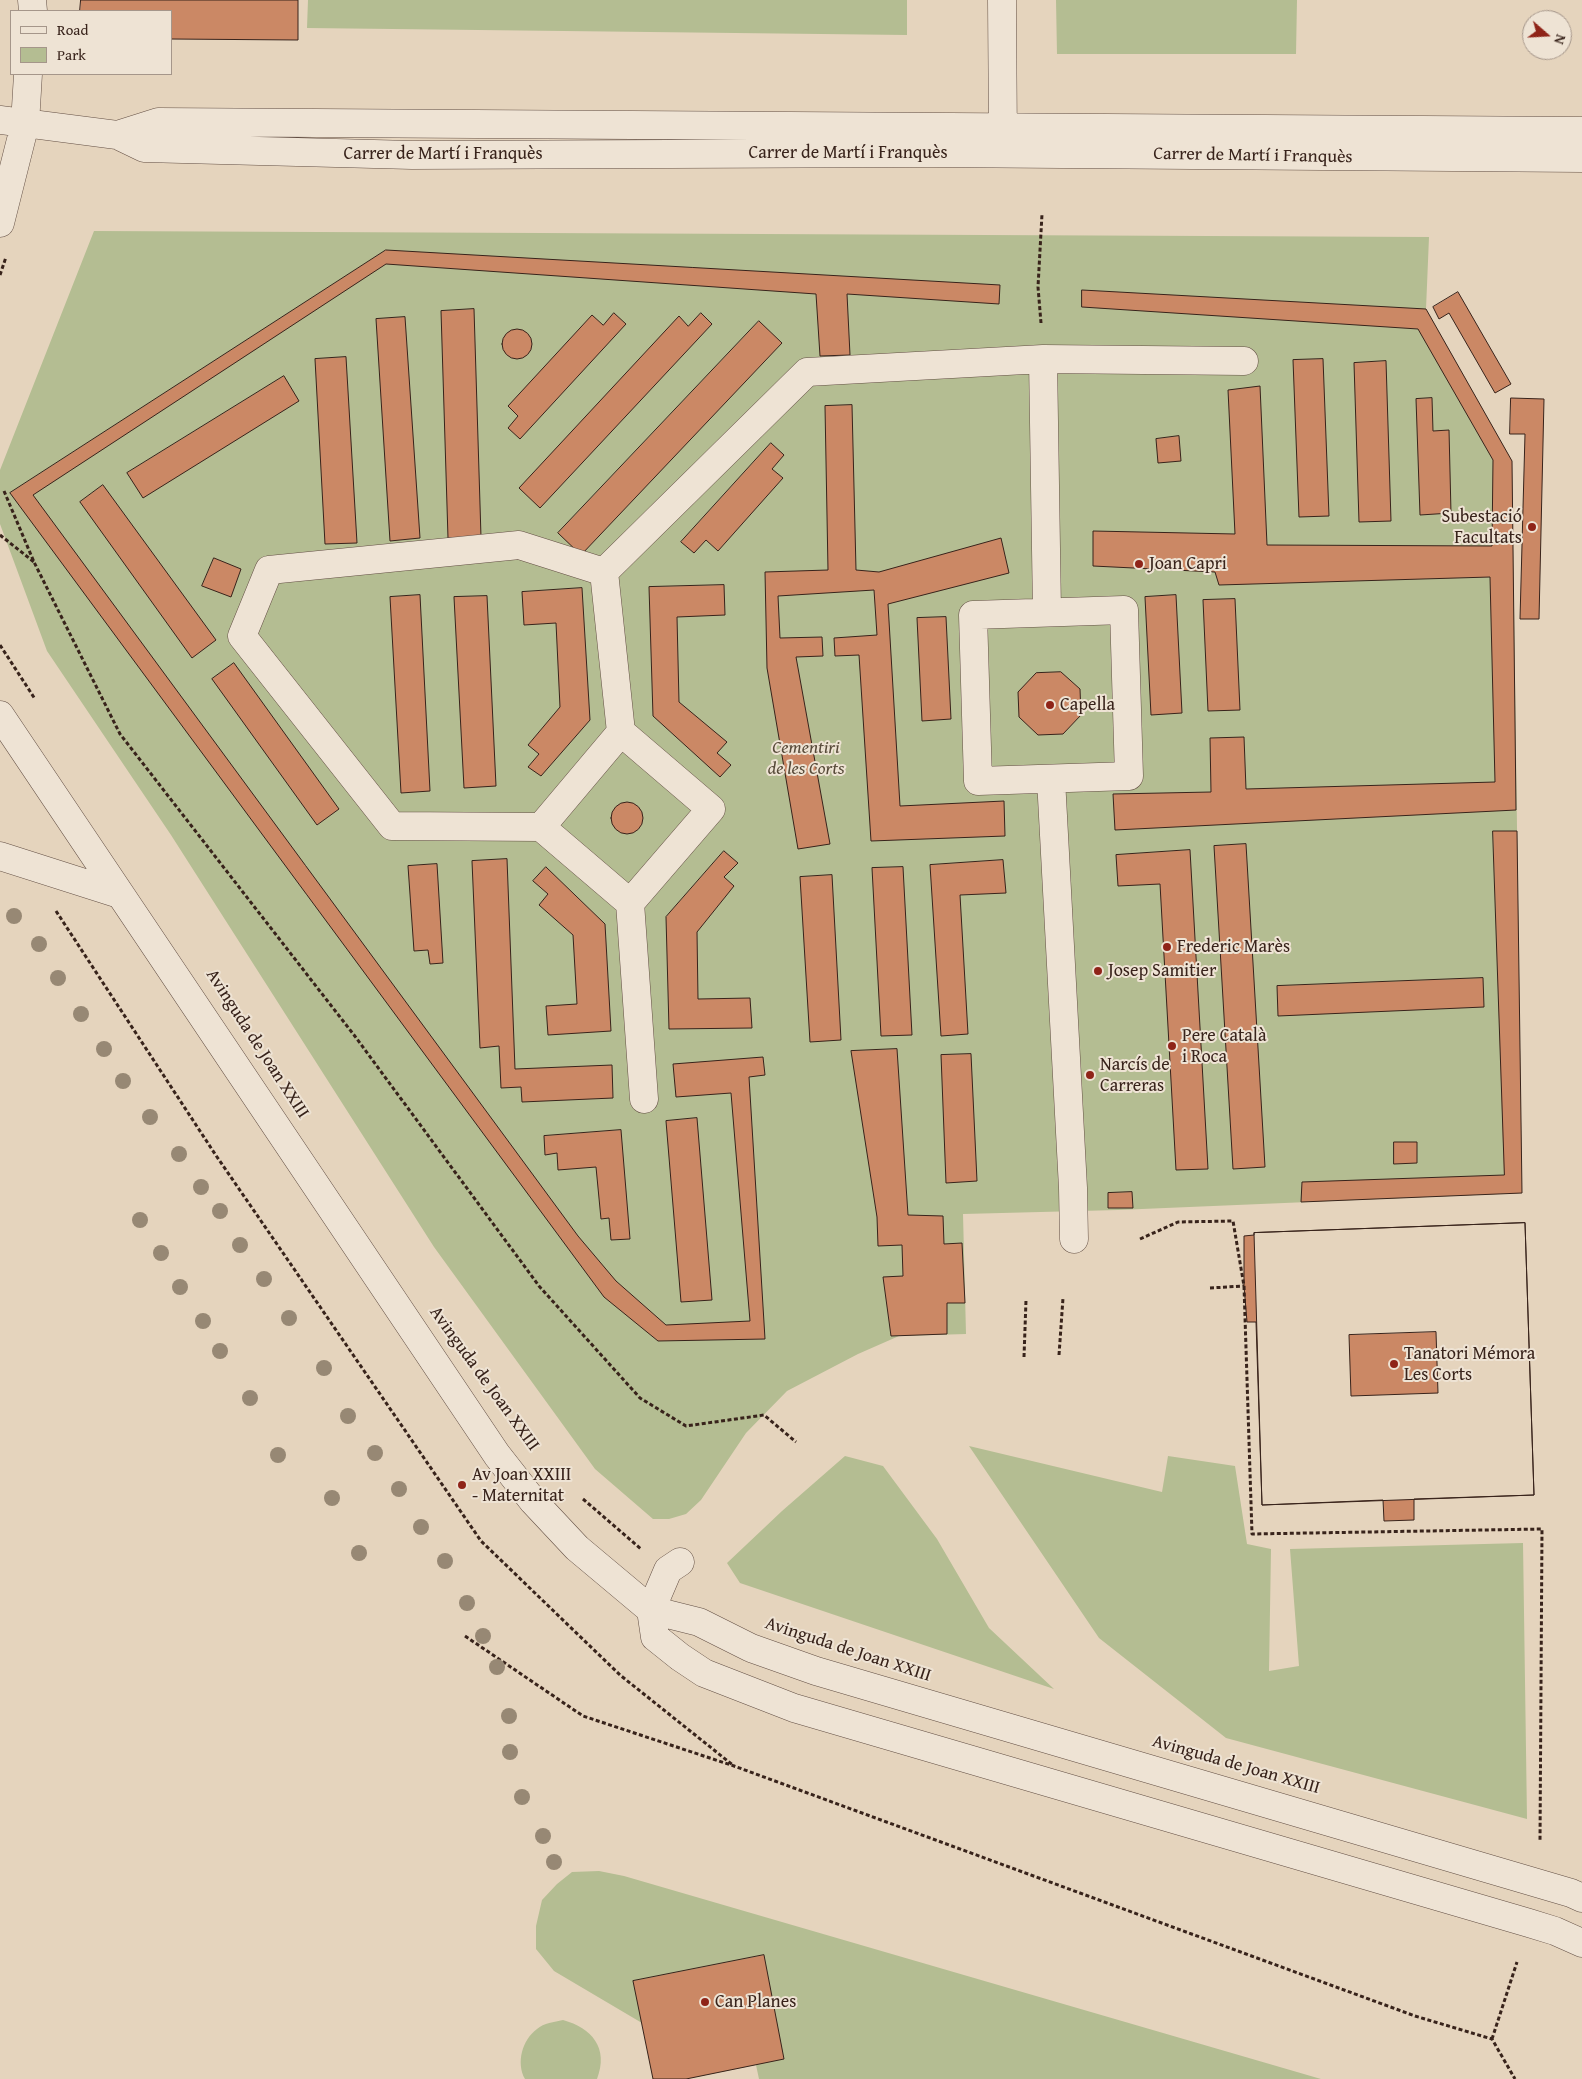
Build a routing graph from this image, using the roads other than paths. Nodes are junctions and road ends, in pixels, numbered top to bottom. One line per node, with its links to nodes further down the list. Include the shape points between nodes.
1 (1002, 0): 4 (street)
2 (28, 75): 3 (street)
3 (12, 122): 6 (street, Carrer de Martí i Franquès); 9 (street)
4 (1002, 127): 5 (street, Carrer de Martí i Franquès); 6 (street, Carrer de Martí i Franquès, via 158,122); 7 (street)
5 (1582, 131)
6 (117, 135): 7 (street, Carrer de Martí i Franquès, via 144,148 412,155)
7 (1003, 154): 8 (street, Carrer de Martí i Franquès)
8 (1582, 158)
9 (0, 223)
10 (1043, 359): 11 (street); 12 (street, via 807,372); 13 (street)
11 (1244, 360)
12 (604, 572): 15 (street); 17 (street, via 519,546 269,570 242,636 392,826)
13 (1047, 612): 16 (street, via 973,615 978,781); 16 (street, via 1124,610 1129,776)
14 (0, 715): 19 (street, Avinguda de Joan XXIII)
15 (621, 732): 17 (street); 20 (street, via 711,809)
16 (1051, 779): 22 (street, via 1074,1188)
17 (541, 827): 20 (street)
18 (13, 860): 19 (street)
19 (119, 894): 24 (street, Avinguda de Joan XXIII, via 497,1455 577,1548)
20 (630, 903): 21 (street)
21 (644, 1099)
22 (1074, 1239)
23 (674, 1566): 24 (street)
24 (651, 1610): 25 (street, Avinguda de Joan XXIII, via 698,1622 751,1648 816,1671); 26 (street, via 655,1637 680,1657 704,1673 794,1708 1555,1930)
25 (1582, 1898)
26 (1582, 1942)

